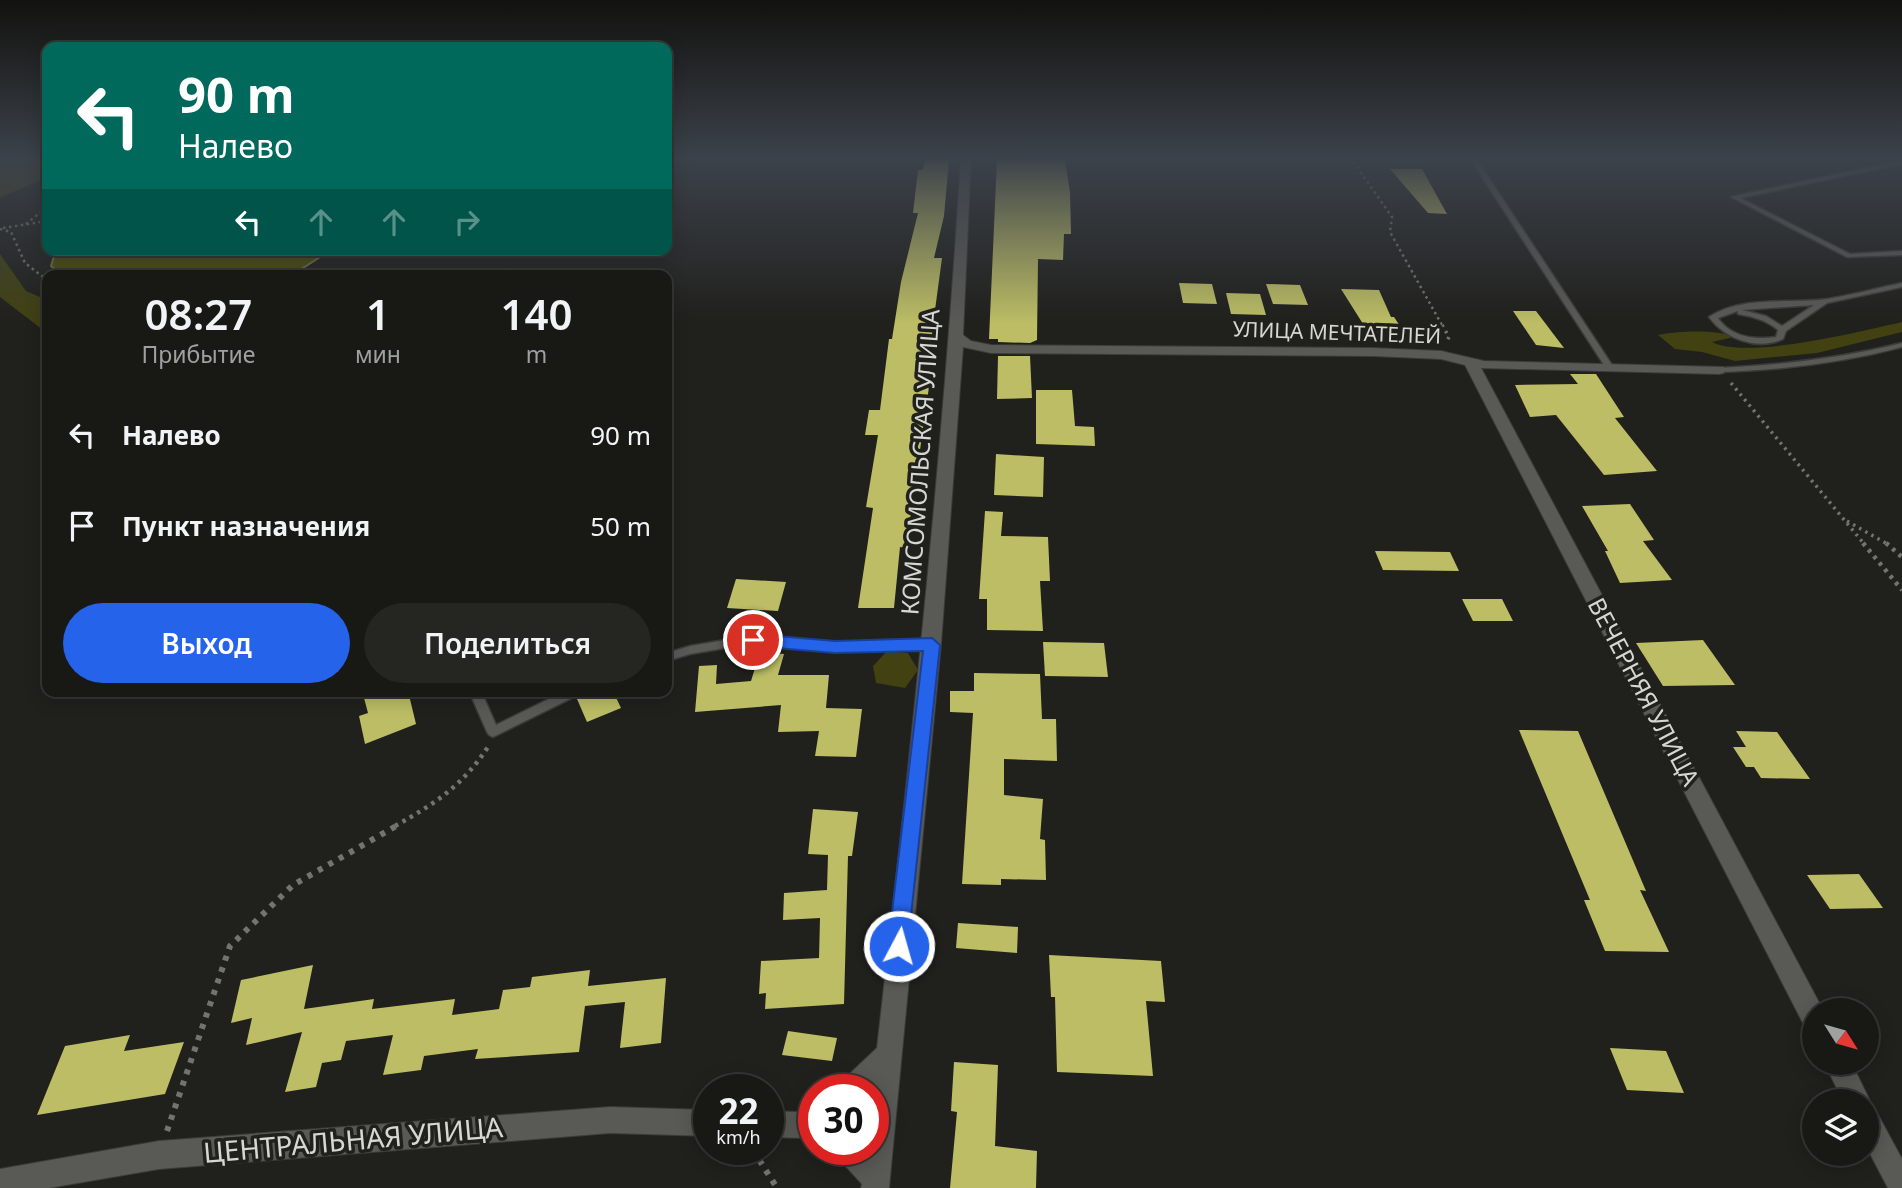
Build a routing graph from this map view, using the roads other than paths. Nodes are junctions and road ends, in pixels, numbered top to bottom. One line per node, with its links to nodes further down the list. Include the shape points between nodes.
1 (963, 212): 9 (street, КОМСОМОЛЬСКАЯ УЛИЦА)
2 (1508, 212): 14 (lane)
3 (1764, 212): 4 (lane, via 1849,256)
4 (1902, 253)
5 (1902, 285): 6 (lane)
6 (1825, 301): 7 (lane); 8 (lane)
7 (1727, 310): 8 (lane, via 1754,313); 8 (lane, via 1713,317 1719,327 1740,338 1779,339)
8 (1782, 330)
9 (956, 336): 11 (street, УЛИЦА МЕЧТАТЕЛЕЙ, via 967,344); 13 (street, КОМСОМОЛЬСКАЯ УЛИЦА)
10 (1902, 345): 15 (lane, via 1788,368)
11 (991, 349): 12 (street, УЛИЦА МЕЧТАТЕЛЕЙ, via 1373,352 1441,355); 13 (street)
12 (1471, 363): 14 (street, УЛИЦА МЕЧТАТЕЛЕЙ); 20 (street, ВЕЧЕРНЯЯ УЛИЦА)
13 (955, 365): 16 (street, КОМСОМОЛЬСКАЯ УЛИЦА)
14 (1610, 368): 15 (street, УЛИЦА МЕЧТАТЕЛЕЙ)
15 (1719, 370)
16 (932, 645): 17 (lane, via 835,647 753,640); 21 (street, КОМСОМОЛЬСКАЯ УЛИЦА)
17 (672, 656)
18 (478, 697): 19 (lane, via 493,733)
19 (564, 697)
20 (1803, 998)
21 (887, 1056): 22 (street); 27 (street, КОМСОМОЛЬСКАЯ УЛИЦА)
22 (868, 1074)
23 (693, 1123): 26 (street, ЦЕНТРАЛЬНАЯ УЛИЦА, via 610,1120 159,1155)
24 (1879, 1143): 28 (street)
25 (861, 1165): 27 (street)
26 (0, 1183)
27 (875, 1184)
28 (1902, 1186)

